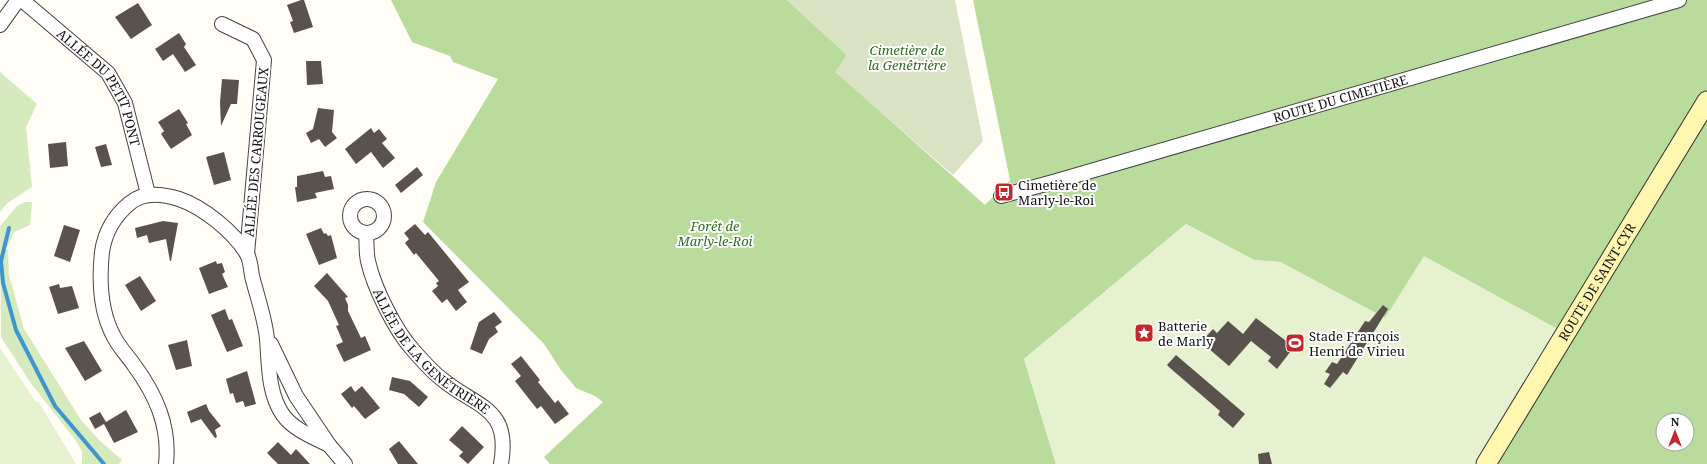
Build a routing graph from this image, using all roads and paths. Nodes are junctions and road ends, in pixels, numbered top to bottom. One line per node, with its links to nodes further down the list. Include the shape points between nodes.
1 (18, 0): 5 (street)
2 (22, 0): 7 (street, ALLÉE DU PETIT PONT, via 108,73 125,103)
3 (1679, 0): 8 (street, ROUTE DU CIMETIÈRE)
4 (222, 24): 10 (street, ALLÉE DES CARROUGEAUX, via 253,39 264,60)
5 (0, 25)
6 (1707, 101): 16 (main road, ROUTE DE SAINT-CYR)
7 (148, 194): 10 (street, via 172,197 199,208 225,228); 13 (street, via 131,202 115,216 107,231 100,272 101,294 113,336 148,385 158,405 165,425)
8 (1001, 196)
9 (366, 234): 15 (street, ALLÉE DE LA GENÉTRIÈRE, via 368,261 387,311 412,349 443,380 485,407 493,416 500,428 503,441)
10 (247, 254): 11 (street)
11 (267, 336): 12 (street, via 296,396); 12 (street, via 272,386 283,415 300,430)
12 (329, 445): 14 (street)
13 (166, 464)
14 (345, 464)
15 (502, 464)
16 (1486, 464)

